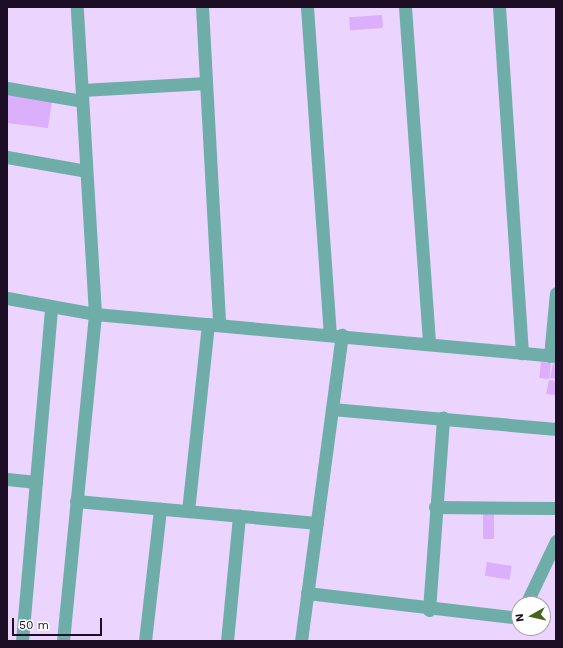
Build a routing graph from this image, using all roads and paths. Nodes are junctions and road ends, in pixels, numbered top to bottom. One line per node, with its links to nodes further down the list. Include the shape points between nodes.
1 (76, 7): 8 (street)
2 (202, 7): 6 (street)
3 (307, 7): 16 (street)
4 (405, 7): 17 (street)
5 (499, 7): 18 (street)
6 (206, 83): 8 (street); 15 (street)
7 (7, 88): 8 (street)
8 (82, 95): 10 (street)
9 (7, 157): 10 (street)
10 (86, 171): 14 (street)
11 (556, 293): 19 (street)
12 (7, 298): 13 (street)
13 (51, 306): 14 (street); 24 (street)
14 (95, 314): 15 (street); 25 (street)
15 (213, 324): 16 (street); 29 (street)
16 (336, 334): 17 (street); 20 (street)
17 (428, 343): 18 (street)
18 (522, 353): 19 (street)
19 (553, 356)
20 (332, 409): 21 (street); 31 (street)
21 (443, 418): 22 (street); 26 (street)
22 (556, 429)
23 (7, 479): 24 (street)
24 (36, 482): 37 (street)
25 (76, 501): 28 (street); 38 (street)
26 (436, 507): 27 (street); 35 (street)
27 (556, 508)
28 (160, 509): 29 (street); 39 (street)
29 (188, 511): 30 (street)
30 (239, 516): 31 (street); 40 (street)
31 (317, 523): 33 (street)
32 (556, 541): 34 (street)
33 (307, 593): 35 (street); 41 (street)
34 (530, 596)
35 (429, 610): 36 (street)
36 (511, 617)
37 (22, 641)
38 (63, 641)
39 (145, 641)
40 (227, 641)
41 (301, 641)

